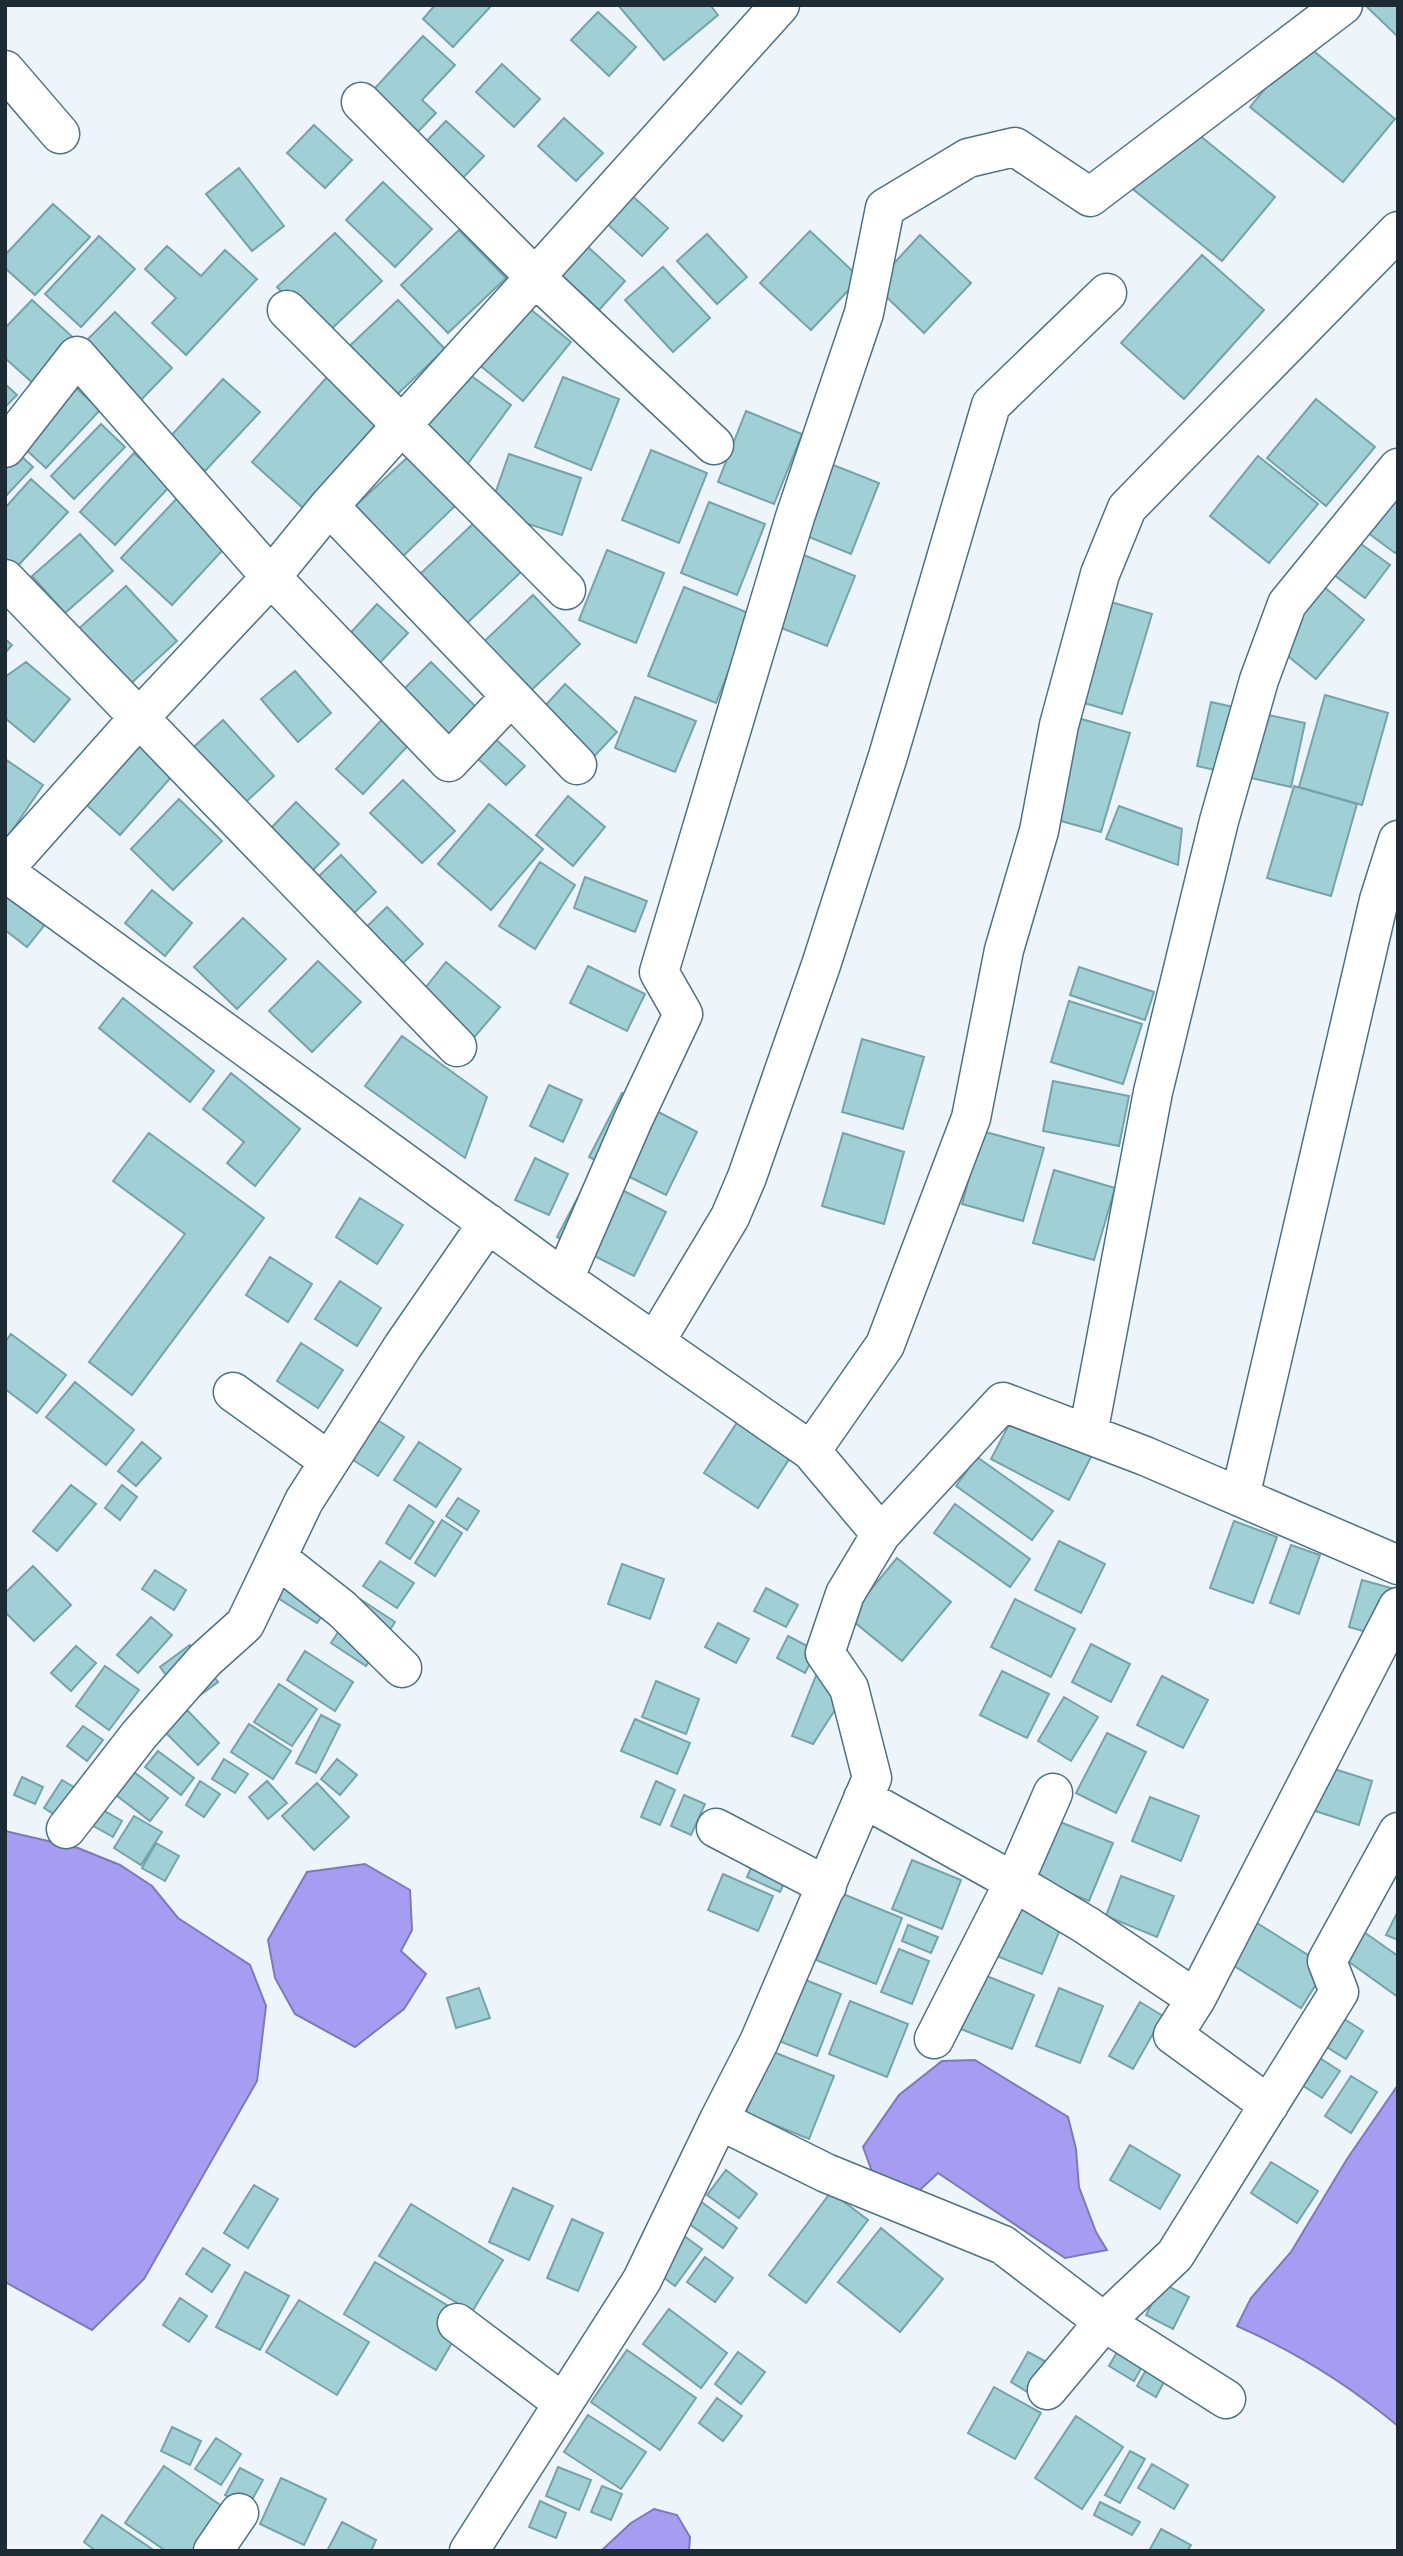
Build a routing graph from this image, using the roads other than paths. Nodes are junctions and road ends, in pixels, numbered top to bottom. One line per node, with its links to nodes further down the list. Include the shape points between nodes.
1 (1343, 5): 25 (street, via 1090,197 1015,147 968,158 885,208 864,313 795,517 659,972 683,1014)
2 (770, 9): 7 (street)
3 (5, 70): 5 (street)
4 (361, 102): 7 (street)
5 (60, 134)
6 (1398, 231): 29 (street, via 1127,508 1100,574 1059,725 1039,831 1004,950 971,1118 885,1345)
7 (534, 276): 10 (street); 11 (street)
8 (1107, 293): 26 (street, via 991,405 888,756 747,1177 730,1217)
9 (287, 310): 10 (street)
10 (402, 424): 14 (street); 17 (street)
11 (714, 445)
12 (5, 448): 15 (street, via 77,356)
13 (1398, 468): 28 (street, via 1287,604 1259,680 1219,821 1153,1092)
14 (329, 506): 15 (street); 18 (street)
15 (271, 577): 18 (street, via 449,762); 19 (street)
16 (5, 579): 19 (street)
17 (566, 590)
18 (510, 696): 20 (street)
19 (138, 719): 22 (street); 23 (street)
20 (577, 765)
21 (1398, 839): 31 (street, via 1376,914)
22 (5, 870): 24 (street)
23 (457, 1047)
24 (488, 1223): 25 (street); 30 (street)
25 (564, 1279): 26 (street)
26 (655, 1342): 29 (street)
27 (233, 1392): 30 (street)
28 (1088, 1434): 31 (street); 32 (street, via 1003,1402)
29 (811, 1451): 32 (street)
30 (329, 1461): 33 (street)
31 (1240, 1497): 34 (street)
32 (881, 1534): 38 (street, via 845,1594 825,1653 849,1688 872,1778)
33 (277, 1558): 36 (street, via 342,1609); 40 (street, via 245,1624 205,1660 147,1725)
34 (1398, 1565)
35 (1398, 1607): 44 (street)
36 (402, 1668)
37 (1053, 1793): 42 (street)
38 (863, 1798): 42 (street); 43 (street)
39 (716, 1828): 43 (street)
40 (66, 1829)
41 (1398, 1832): 46 (street, via 1326,1961 1339,1992)
42 (1014, 1882): 44 (street); 45 (street)
43 (827, 1886): 47 (street, via 759,2042)
44 (1196, 1999): 46 (street, via 1173,2035)
45 (934, 2039)
46 (1269, 2105): 48 (street, via 1175,2255)
47 (719, 2120): 48 (street, via 826,2173 1003,2245); 52 (street, via 642,2280)
48 (1104, 2322): 50 (street); 51 (street)
49 (457, 2323): 52 (street)
50 (1047, 2390)
51 (1226, 2399)
52 (563, 2403): 55 (street)
53 (239, 2513): 54 (street)
54 (213, 2551)
55 (469, 2551)

